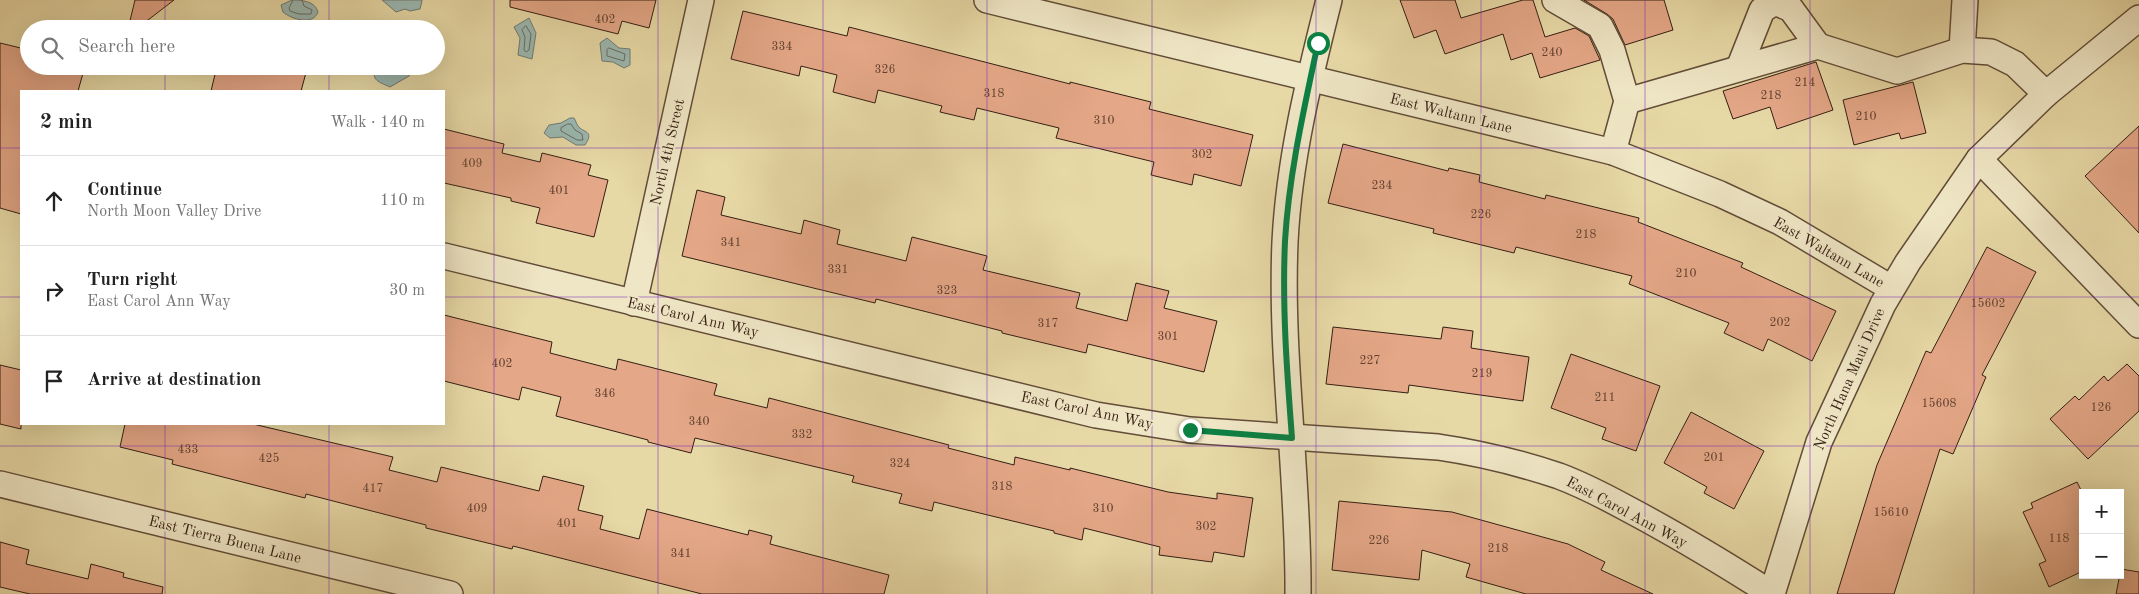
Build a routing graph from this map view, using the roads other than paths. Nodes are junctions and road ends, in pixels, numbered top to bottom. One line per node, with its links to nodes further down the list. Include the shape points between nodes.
1 (701, 0): 17 (street, North 4th Street)
2 (987, 0): 10 (street, East Waltann Lane)
3 (1329, 0): 10 (street)
4 (1556, 0): 12 (street, via 1600,26 1612,50)
5 (1965, 0): 8 (street)
6 (2139, 18): 11 (street, North Hana Maui Drive)
7 (1818, 46): 8 (street, via 1897,71); 9 (street); 9 (street, via 1791,9 1775,2 1762,10)
8 (1962, 50): 11 (street, via 1991,52 2015,64)
9 (1739, 68): 12 (street)
10 (1311, 79): 13 (street, East Waltann Lane); 19 (street, via 1294,160 1286,241 1285,305)
11 (2046, 94): 14 (street, North Hana Maui Drive)
12 (1627, 101): 13 (street)
13 (1613, 152): 16 (street, East Waltann Lane, via 1720,194 1780,222)
14 (1979, 159): 16 (street, North Hana Maui Drive); 18 (street)
15 (445, 256): 17 (street, East Carol Ann Way)
16 (1891, 288): 23 (street, North Hana Maui Drive, via 1819,442)
17 (634, 303): 19 (street, East Carol Ann Way, via 1096,415 1190,430)
18 (2134, 312)
19 (1292, 438): 22 (street); 23 (street, East Carol Ann Way, via 1438,447 1481,454 1561,477 1649,520)
20 (0, 484): 21 (street, East Tierra Buena Lane)
21 (450, 594)
22 (1298, 594)
23 (1772, 594)

